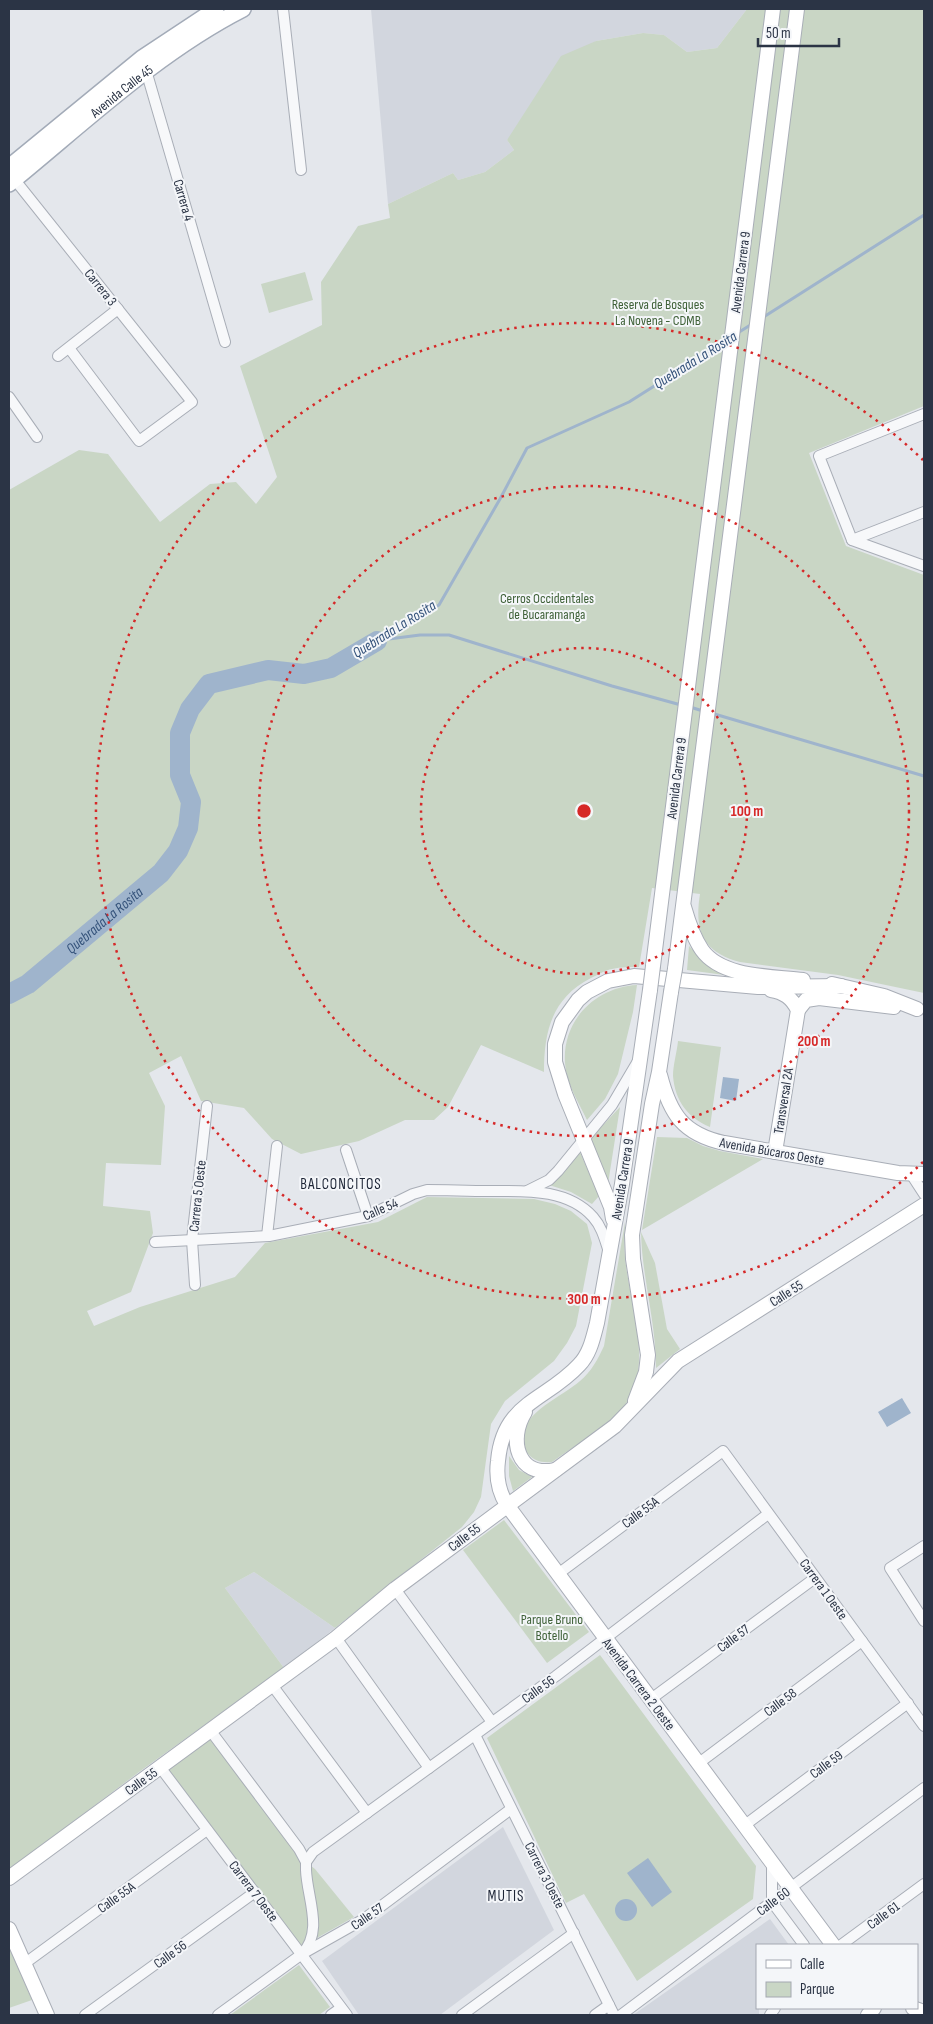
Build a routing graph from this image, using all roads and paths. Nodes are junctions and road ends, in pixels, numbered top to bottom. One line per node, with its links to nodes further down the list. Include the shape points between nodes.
1 (216, 9): 6 (main road, Avenida Calle 45)
2 (244, 9): 6 (main road, Avenida Calle 45)
3 (283, 9): 7 (street)
4 (773, 9): 24 (main road, Avenida Carrera 9, bridge)
5 (797, 9): 19 (main road, Avenida Carrera 9)
6 (144, 65): 8 (main road, Avenida Calle 45); 10 (street, Carrera 4)
7 (301, 170)
8 (10, 175): 9 (street, Carrera 3)
9 (118, 309): 11 (street); 11 (street, Carrera 3, via 192,402 139,441)
10 (225, 342)
11 (69, 348): 12 (street)
12 (58, 356)
13 (9, 397): 15 (street)
14 (924, 414): 17 (street, via 819,456)
15 (37, 437)
16 (924, 512): 17 (street)
17 (852, 540): 18 (street)
18 (924, 566)
19 (683, 900): 20 (main road, via 694,936 702,950 721,967); 25 (main road, Avenida Carrera 9, bridge)
20 (841, 986): 21 (main road); 22 (main road)
21 (758, 988): 23 (main road, via 784,994); 27 (main road, via 634,976 608,981 587,992 562,1022 555,1044 557,1072)
22 (921, 1009): 23 (main road, via 819,998 806,1000)
23 (798, 1010): 30 (main road, Transversal 2A)
24 (640, 1058): 27 (street, Calle 54, via 612,1105); 36 (main road, Avenida Carrera 9)
25 (659, 1072): 30 (main road, Avenida Búcaros Oeste, via 669,1105 692,1131 712,1140); 43 (main road, Avenida Carrera 9, via 631,1245 648,1364)
26 (207, 1106): 38 (street, Carrera 5 Oeste)
27 (584, 1139): 32 (street, Calle 54, via 553,1176); 36 (main road, via 611,1207)
28 (277, 1146): 37 (street)
29 (346, 1150): 35 (street)
30 (775, 1152): 31 (main road, Avenida Búcaros Oeste)
31 (918, 1174): 33 (street)
32 (526, 1191): 35 (street, Calle 54, via 427,1190); 40 (street, via 564,1198 584,1209 600,1228)
33 (924, 1194)
34 (924, 1205): 43 (main road, Calle 55, via 678,1362)
35 (368, 1216): 37 (street, Calle 54)
36 (614, 1226): 40 (main road, Avenida Carrera 9)
37 (267, 1236): 38 (street, Calle 54)
38 (192, 1240): 39 (street, Calle 54); 41 (street, Carrera 5 Oeste)
39 (155, 1242)
40 (610, 1253): 42 (main road, Avenida Carrera 9, via 591,1346 586,1356 571,1372)
41 (195, 1285)
42 (534, 1399): 45 (main road, via 516,1432 518,1452 535,1471); 46 (main road, Avenida Carrera 9, via 511,1420 500,1446 498,1486)
43 (629, 1412): 45 (main road, Calle 55)
44 (723, 1451): 47 (street, Carrera 1 Oeste); 49 (street, Calle 55A)
45 (555, 1470): 46 (main road, Calle 55)
46 (508, 1505): 49 (main road, Avenida Carrera 2 Oeste); 51 (main road, Calle 55)
47 (768, 1514): 50 (street, Carrera 1 Oeste); 54 (street, Calle 56)
48 (924, 1546): 52 (street, via 890,1568)
49 (558, 1574): 54 (main road, Avenida Carrera 2 Oeste)
50 (815, 1578): 55 (street, Carrera 1 Oeste); 57 (street, Calle 57)
51 (395, 1589): 53 (main road, Calle 55); 59 (street)
52 (924, 1621)
53 (336, 1638): 56 (main road, Calle 55); 65 (street)
54 (605, 1638): 57 (main road, Avenida Carrera 2 Oeste); 59 (street, Calle 56)
55 (862, 1641): 58 (street, Carrera 1 Oeste); 63 (street, Calle 58)
56 (272, 1685): 61 (main road, Calle 55); 68 (street)
57 (651, 1699): 63 (main road, Avenida Carrera 2 Oeste)
58 (908, 1703): 60 (street, Carrera 1 Oeste); 69 (street, Calle 59)
59 (492, 1722): 62 (street, Calle 56)
60 (924, 1726)
61 (210, 1730): 64 (main road, Calle 55); 71 (street)
62 (475, 1735): 65 (street, Calle 56); 67 (street, Carrera 3 Oeste)
63 (699, 1763): 69 (main road, Avenida Carrera 2 Oeste)
64 (160, 1767): 70 (street, Carrera 7 Oeste); 73 (main road, Calle 55)
65 (430, 1768): 68 (street, Calle 56)
66 (924, 1788): 75 (street, Calle 60)
67 (511, 1809): 79 (street, Carrera 3 Oeste); 83 (street, Calle 57, via 364,1919)
68 (367, 1813): 71 (street, Calle 56, via 313,1852)
69 (745, 1824): 72 (main road, Avenida Carrera 2 Oeste)
70 (208, 1830): 76 (street, Carrera 7 Oeste); 84 (street, Calle 55A)
71 (306, 1862): 83 (street, via 314,1932)
72 (772, 1862): 75 (main road, Avenida Carrera 2 Oeste); 77 (street)
73 (9, 1878)
74 (924, 1884): 82 (street, Calle 61)
75 (791, 1888): 77 (street, Calle 60); 81 (main road, Avenida Carrera 2 Oeste)
76 (255, 1892): 83 (street, Carrera 7 Oeste); 88 (street, Calle 56)
77 (772, 1902): 80 (street); 94 (street, Calle 60)
78 (9, 1929): 84 (main road)
79 (574, 1933): 85 (street, Carrera 3 Oeste); 91 (street)
80 (803, 1944)
81 (831, 1944)
82 (842, 1944)
83 (302, 1954): 86 (street, Carrera 7 Oeste); 89 (street, Calle 57)
84 (24, 1964): 87 (main road)
85 (609, 2005): 92 (street); 93 (street, Carrera 3 Oeste)
86 (344, 2011): 90 (street)
87 (47, 2015)
88 (85, 2015)
89 (218, 2015)
90 (331, 2015)
91 (462, 2015)
92 (595, 2015)
93 (614, 2015)
94 (622, 2015)

